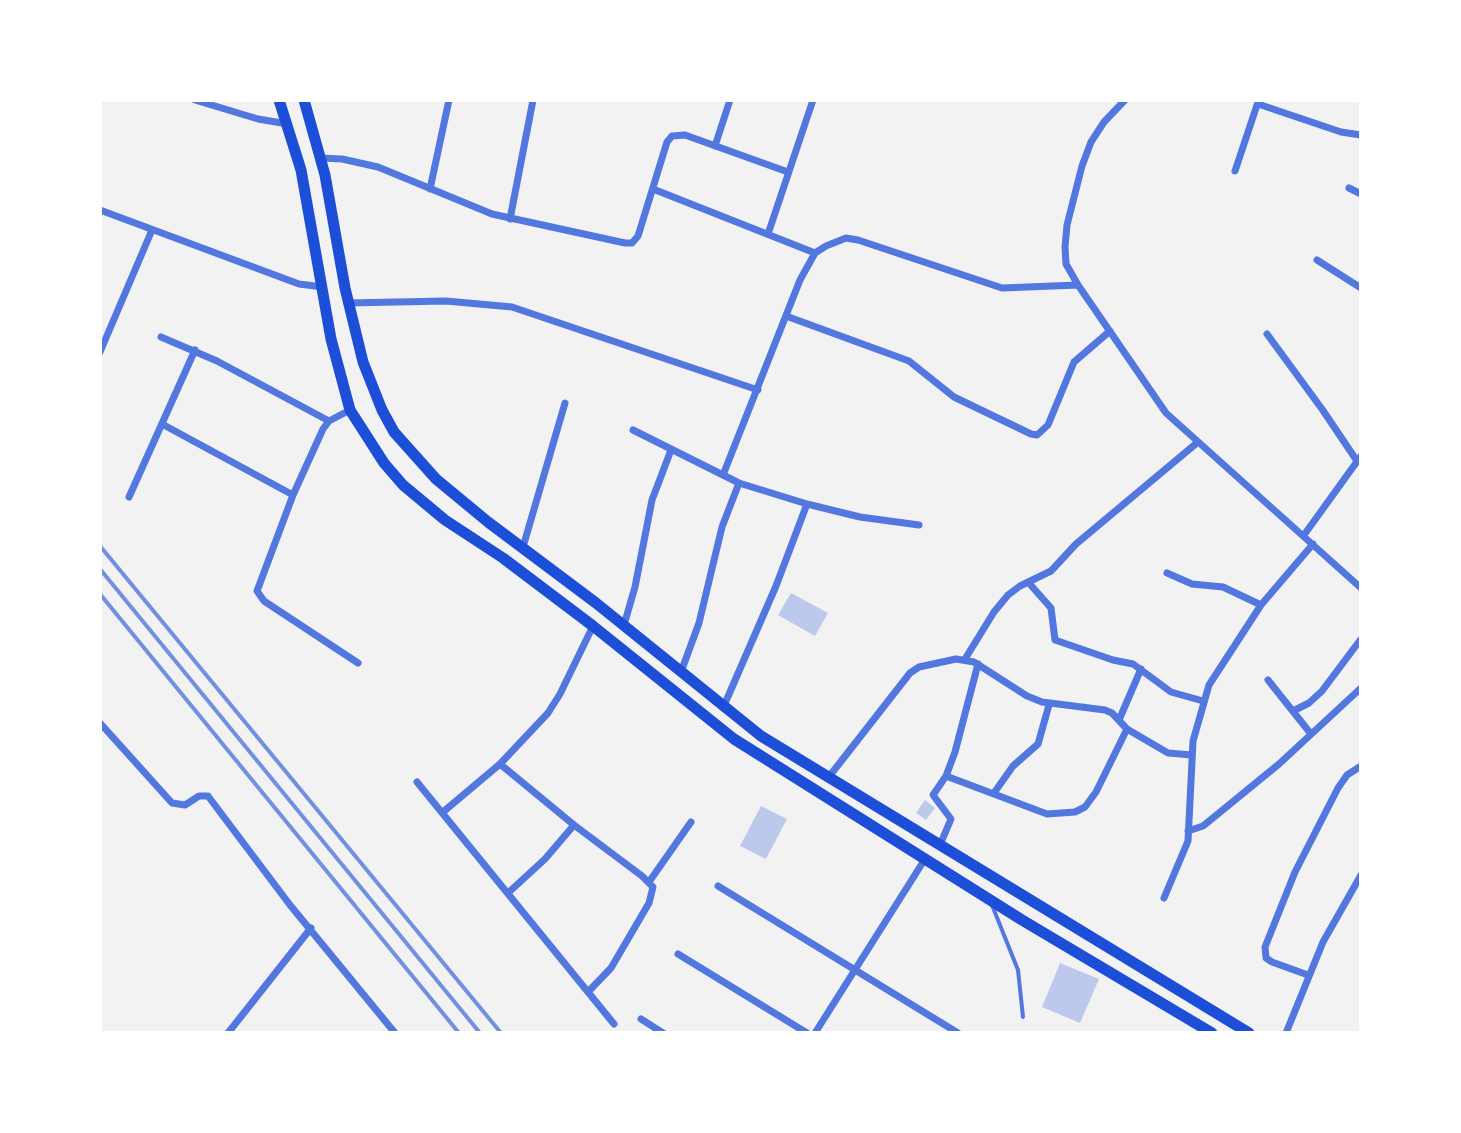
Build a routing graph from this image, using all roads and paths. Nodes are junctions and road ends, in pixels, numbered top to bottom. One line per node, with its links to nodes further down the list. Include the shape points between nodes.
1 (195, 100): 11 (street)
2 (279, 100): 11 (main road)
3 (304, 100): 4 (street); 14 (main road)
4 (316, 100)
5 (449, 100): 18 (street)
6 (533, 100): 22 (street)
7 (730, 100): 13 (street)
8 (813, 100): 16 (street)
9 (1125, 100): 27 (street, via 1091,142 1067,225 1066,264)
10 (1258, 102): 12 (street); 15 (street)
11 (288, 124): 28 (main road)
12 (1361, 135)
13 (715, 146): 16 (street); 19 (street, via 672,136)
14 (321, 158): 18 (street, via 378,167); 30 (main road)
15 (1235, 171)
16 (788, 172): 24 (street)
17 (1349, 188): 20 (street)
18 (430, 189): 22 (street)
19 (653, 189): 22 (street, via 632,243); 24 (street)
20 (1361, 194)
21 (100, 210): 23 (street)
22 (510, 219)
23 (152, 230): 28 (street, via 299,284); 36 (street)
24 (768, 234): 25 (street)
25 (815, 253): 27 (street, via 846,238 1002,288); 31 (street)
26 (1317, 260): 29 (street)
27 (1078, 285): 32 (street)
28 (323, 287): 39 (main road)
29 (1361, 288)
30 (348, 303): 37 (street, via 446,301 512,307); 54 (main road, via 363,362 394,432 436,479)
31 (786, 316): 32 (street, via 909,361 943,391 1037,435 1048,425 1074,362); 37 (street)
32 (1110, 331): 43 (street, via 1166,413)
33 (1267, 334): 45 (street)
34 (161, 337): 35 (street)
35 (195, 350): 40 (street); 41 (street)
36 (100, 352)
37 (758, 390): 46 (street)
38 (565, 403): 54 (street)
39 (350, 410): 40 (street); 60 (main road, via 384,463 424,504)
40 (329, 421): 48 (street)
41 (162, 424): 48 (street); 49 (street)
42 (633, 430): 44 (street)
43 (1198, 442): 52 (street); 56 (street, via 1076,544 1060,564)
44 (671, 450): 46 (street); 59 (street, via 652,500)
45 (1359, 459): 52 (street)
46 (723, 475): 47 (street)
47 (739, 483): 50 (street); 66 (street)
48 (293, 495): 63 (street, via 257,585 259,596)
49 (129, 497)
50 (807, 504): 51 (street); 71 (street)
51 (919, 525)
52 (1304, 535): 53 (street)
53 (1313, 544): 57 (street); 58 (street)
54 (523, 547): 59 (main road)
55 (1167, 573): 58 (street, via 1192,584 1223,587)
56 (1028, 582): 62 (street, via 994,612); 65 (street, via 1051,608 1055,640)
57 (1361, 588)
58 (1261, 605): 69 (street)
59 (624, 625): 66 (main road)
60 (593, 626): 78 (street, via 548,713); 90 (main road, via 734,739)
61 (1361, 639): 72 (street, via 1322,691)
62 (965, 659): 64 (street); 81 (street, via 927,664 910,673)
63 (358, 663)
64 (978, 664): 70 (street); 80 (street)
65 (1141, 669): 69 (street, via 1171,692); 73 (street)
66 (681, 673): 71 (main road)
67 (1268, 680): 72 (street)
68 (1361, 688): 76 (street)
69 (1203, 701): 77 (street)
70 (1049, 705): 73 (street, via 1105,710); 83 (street, via 1038,744)
71 (723, 708): 81 (main road)
72 (1293, 711): 76 (street)
73 (1119, 720): 75 (street)
74 (100, 723): 98 (street, via 172,803 185,805 208,796)
75 (1127, 729): 77 (street, via 1168,753); 83 (street, via 1096,792 1075,812 1047,814)
76 (1311, 734): 87 (street, via 1203,826)
77 (1192, 755): 87 (street)
78 (500, 764): 84 (street); 86 (street)
79 (1361, 766): 101 (street, via 1338,788 1295,872 1265,947 1272,962)
80 (946, 776): 83 (street); 89 (street, via 933,795 951,819)
81 (828, 778): 88 (main road)
82 (417, 782): 84 (street)
83 (994, 793)
84 (443, 812): 95 (street)
85 (691, 822): 93 (street)
86 (574, 825): 93 (street); 95 (street)
87 (1188, 831): 96 (street)
88 (917, 832): 89 (main road); 90 (main road)
89 (940, 845): 113 (main road)
90 (906, 847): 91 (main road)
91 (925, 859): 97 (main road); 100 (street)
92 (1361, 875): 101 (street)
93 (649, 882): 102 (street, via 649,903 611,968)
94 (718, 886): 100 (street)
95 (508, 893): 102 (street)
96 (1164, 898)
97 (989, 899): 103 (lane, via 1018,970); 112 (main road)
98 (311, 928): 106 (street); 107 (street)
99 (678, 954): 109 (street)
100 (855, 970): 110 (street); 111 (street)
101 (1308, 975): 114 (street)
102 (588, 992): 105 (street)
103 (1023, 1017)
104 (641, 1019): 108 (street)
105 (614, 1024)
106 (228, 1033)
107 (395, 1033)
108 (663, 1033)
109 (807, 1033)
110 (815, 1033)
111 (958, 1033)
112 (1212, 1033)
113 (1249, 1033)
114 (1286, 1033)

